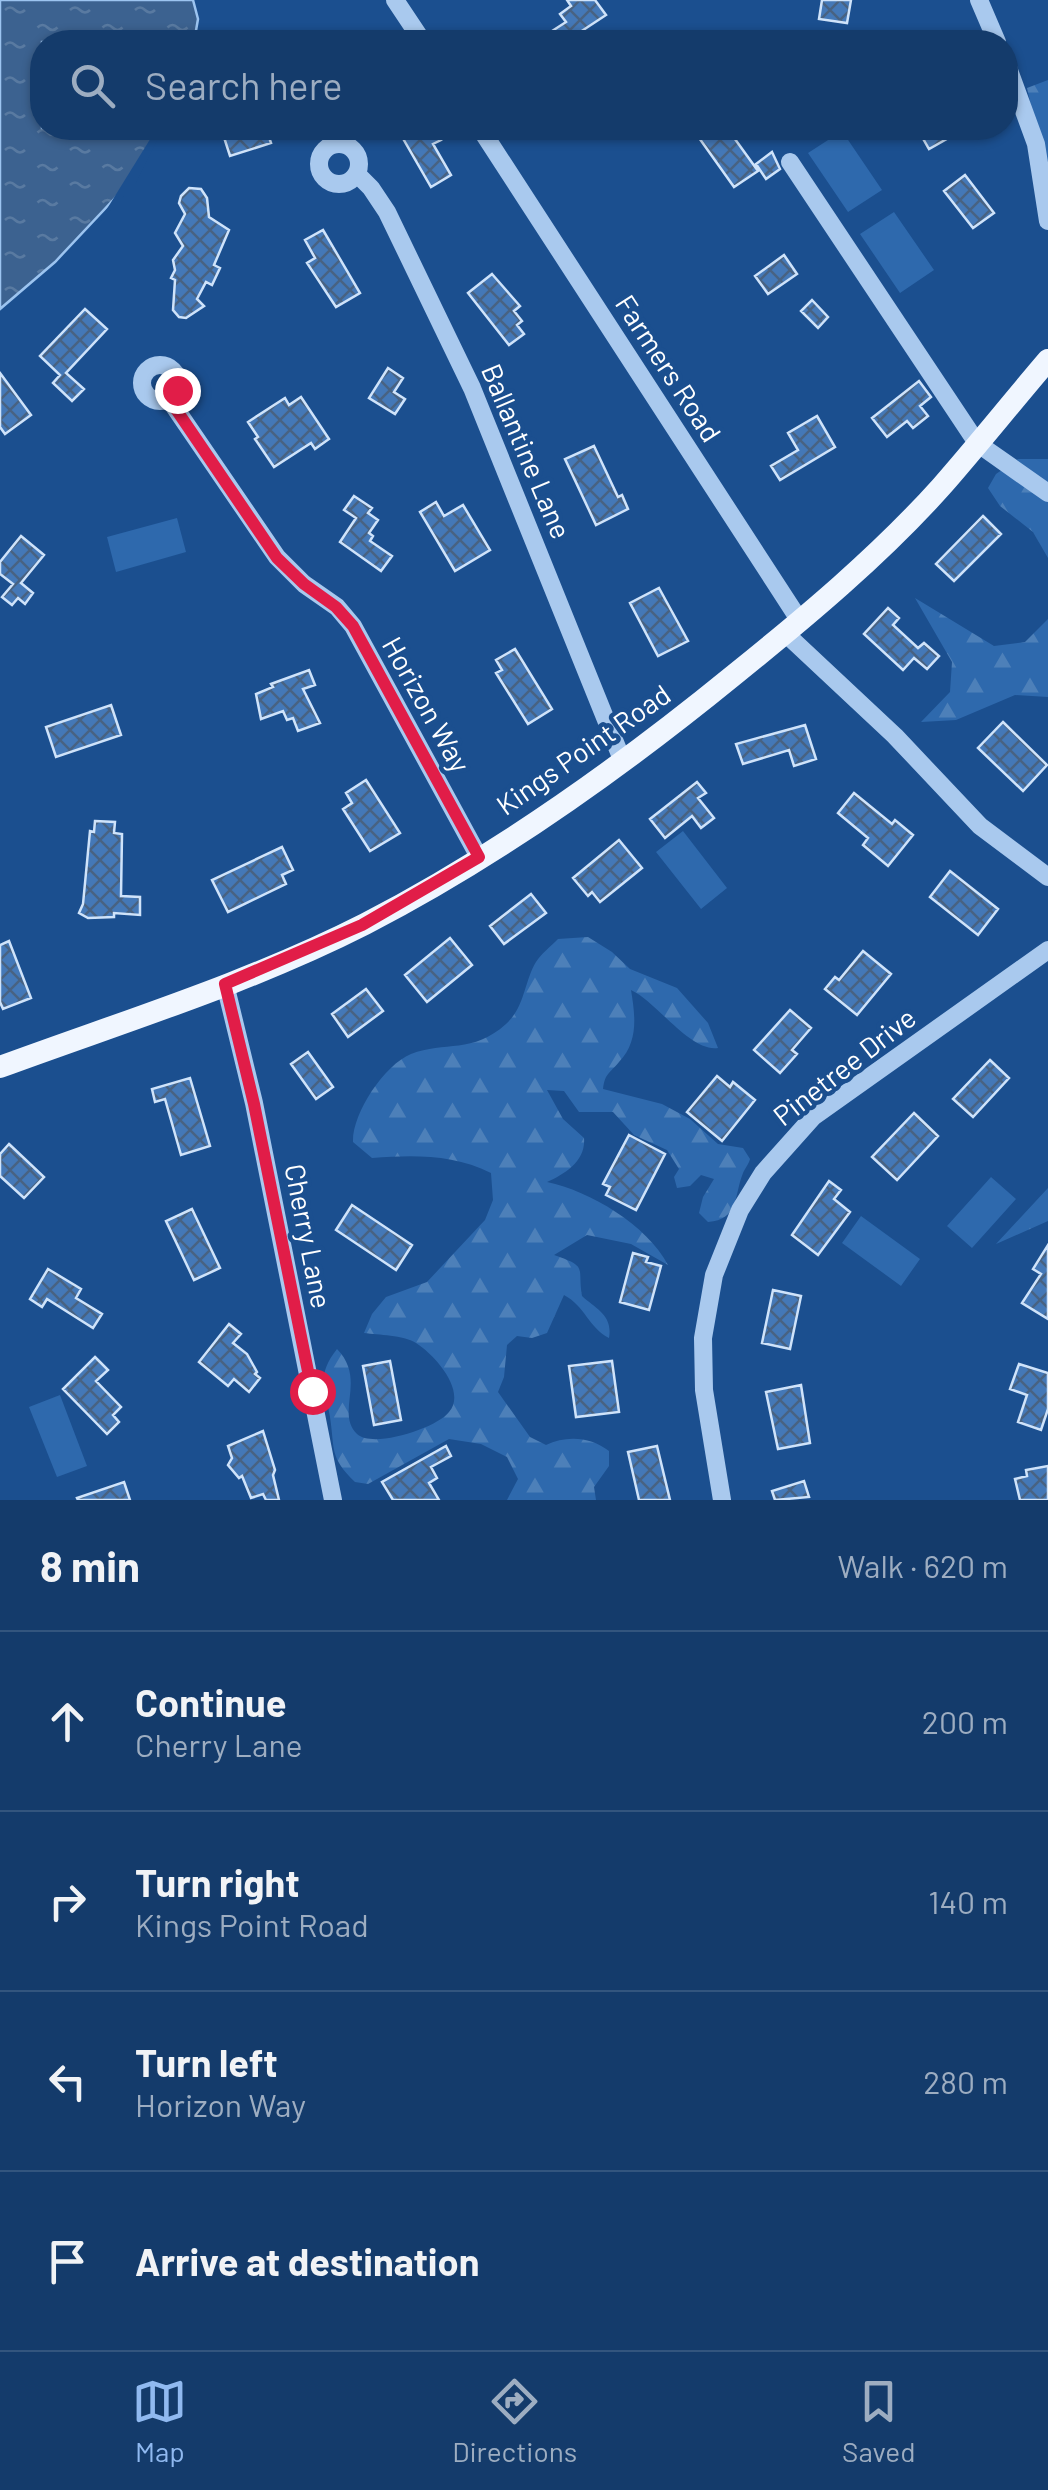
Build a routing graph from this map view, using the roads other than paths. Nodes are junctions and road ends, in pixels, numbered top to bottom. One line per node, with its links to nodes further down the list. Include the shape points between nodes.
1 (395, 0): 3 (street)
2 (979, 0): 4 (street)
3 (415, 30)
4 (992, 30)
5 (1018, 95): 9 (street, via 1036,144)
6 (489, 140): 14 (street, Farmers Road)
7 (790, 162): 12 (street)
8 (357, 174): 15 (street, Ballantine Lane, via 387,212 472,388)
9 (1048, 220)
10 (1048, 360): 12 (main road, Kings Point Road)
11 (169, 399): 16 (street, Horizon Way, via 277,558 353,626)
12 (977, 443): 13 (street); 14 (main road, Kings Point Road, via 918,510)
13 (1048, 493)
14 (792, 627): 15 (main road, Kings Point Road); 17 (street, Farmers Road, via 980,826)
15 (623, 762): 16 (main road, Kings Point Road)
16 (479, 857): 19 (main road, Kings Point Road, via 362,925)
17 (1048, 877)
18 (1048, 950): 22 (street, Pinetree Drive, via 814,1117 762,1172 714,1276 704,1338 704,1390)
19 (225, 984): 20 (main road, Kings Point Road); 21 (street, Cherry Lane)
20 (0, 1067)
21 (333, 1500)
22 (722, 1500)

